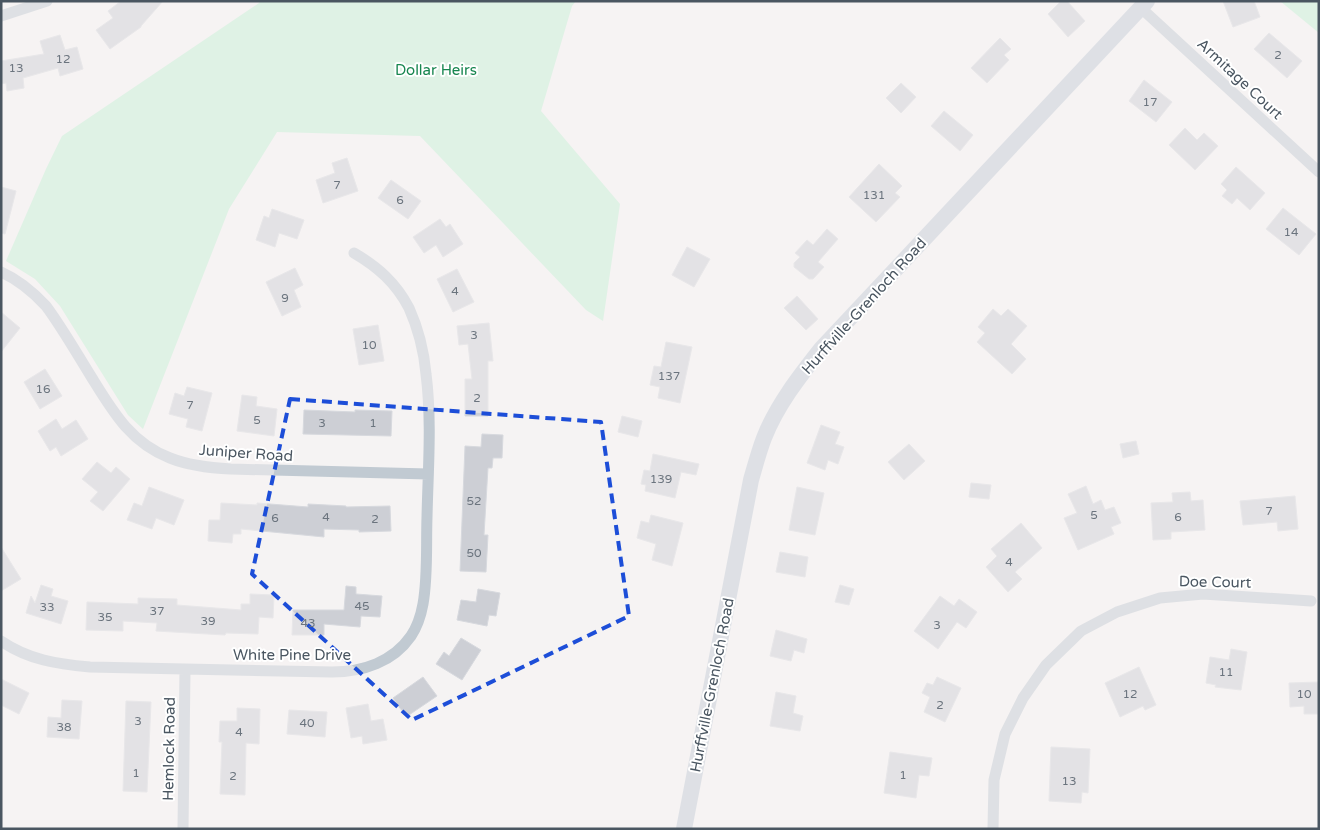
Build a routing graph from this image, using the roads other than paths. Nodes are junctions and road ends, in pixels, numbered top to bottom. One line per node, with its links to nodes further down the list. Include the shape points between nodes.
1 (47, 1): 3 (street)
2 (1144, 4): 4 (street, Armitage Court); 12 (main road, Hurffville-Grenloch Road, via 821,348 774,415 751,480)
3 (1, 16)
4 (1319, 172)
5 (354, 253): 7 (street, White Pine Drive, via 386,275 415,324 428,389)
6 (1, 272): 7 (street, Juniper Road, via 23,284 46,306 122,424 170,458 198,466 230,469)
7 (428, 474): 10 (street, White Pine Drive, via 423,604 418,624 399,650 370,667 347,672)
8 (1311, 601): 13 (street, Doe Court, via 1203,594 1160,598 1117,612 1081,631 1046,666 1022,698 1005,734 994,780)
9 (1, 641): 10 (street, White Pine Drive, via 46,662)
10 (185, 670): 11 (street, Hemlock Road)
11 (183, 829)
12 (684, 829)
13 (993, 829)

